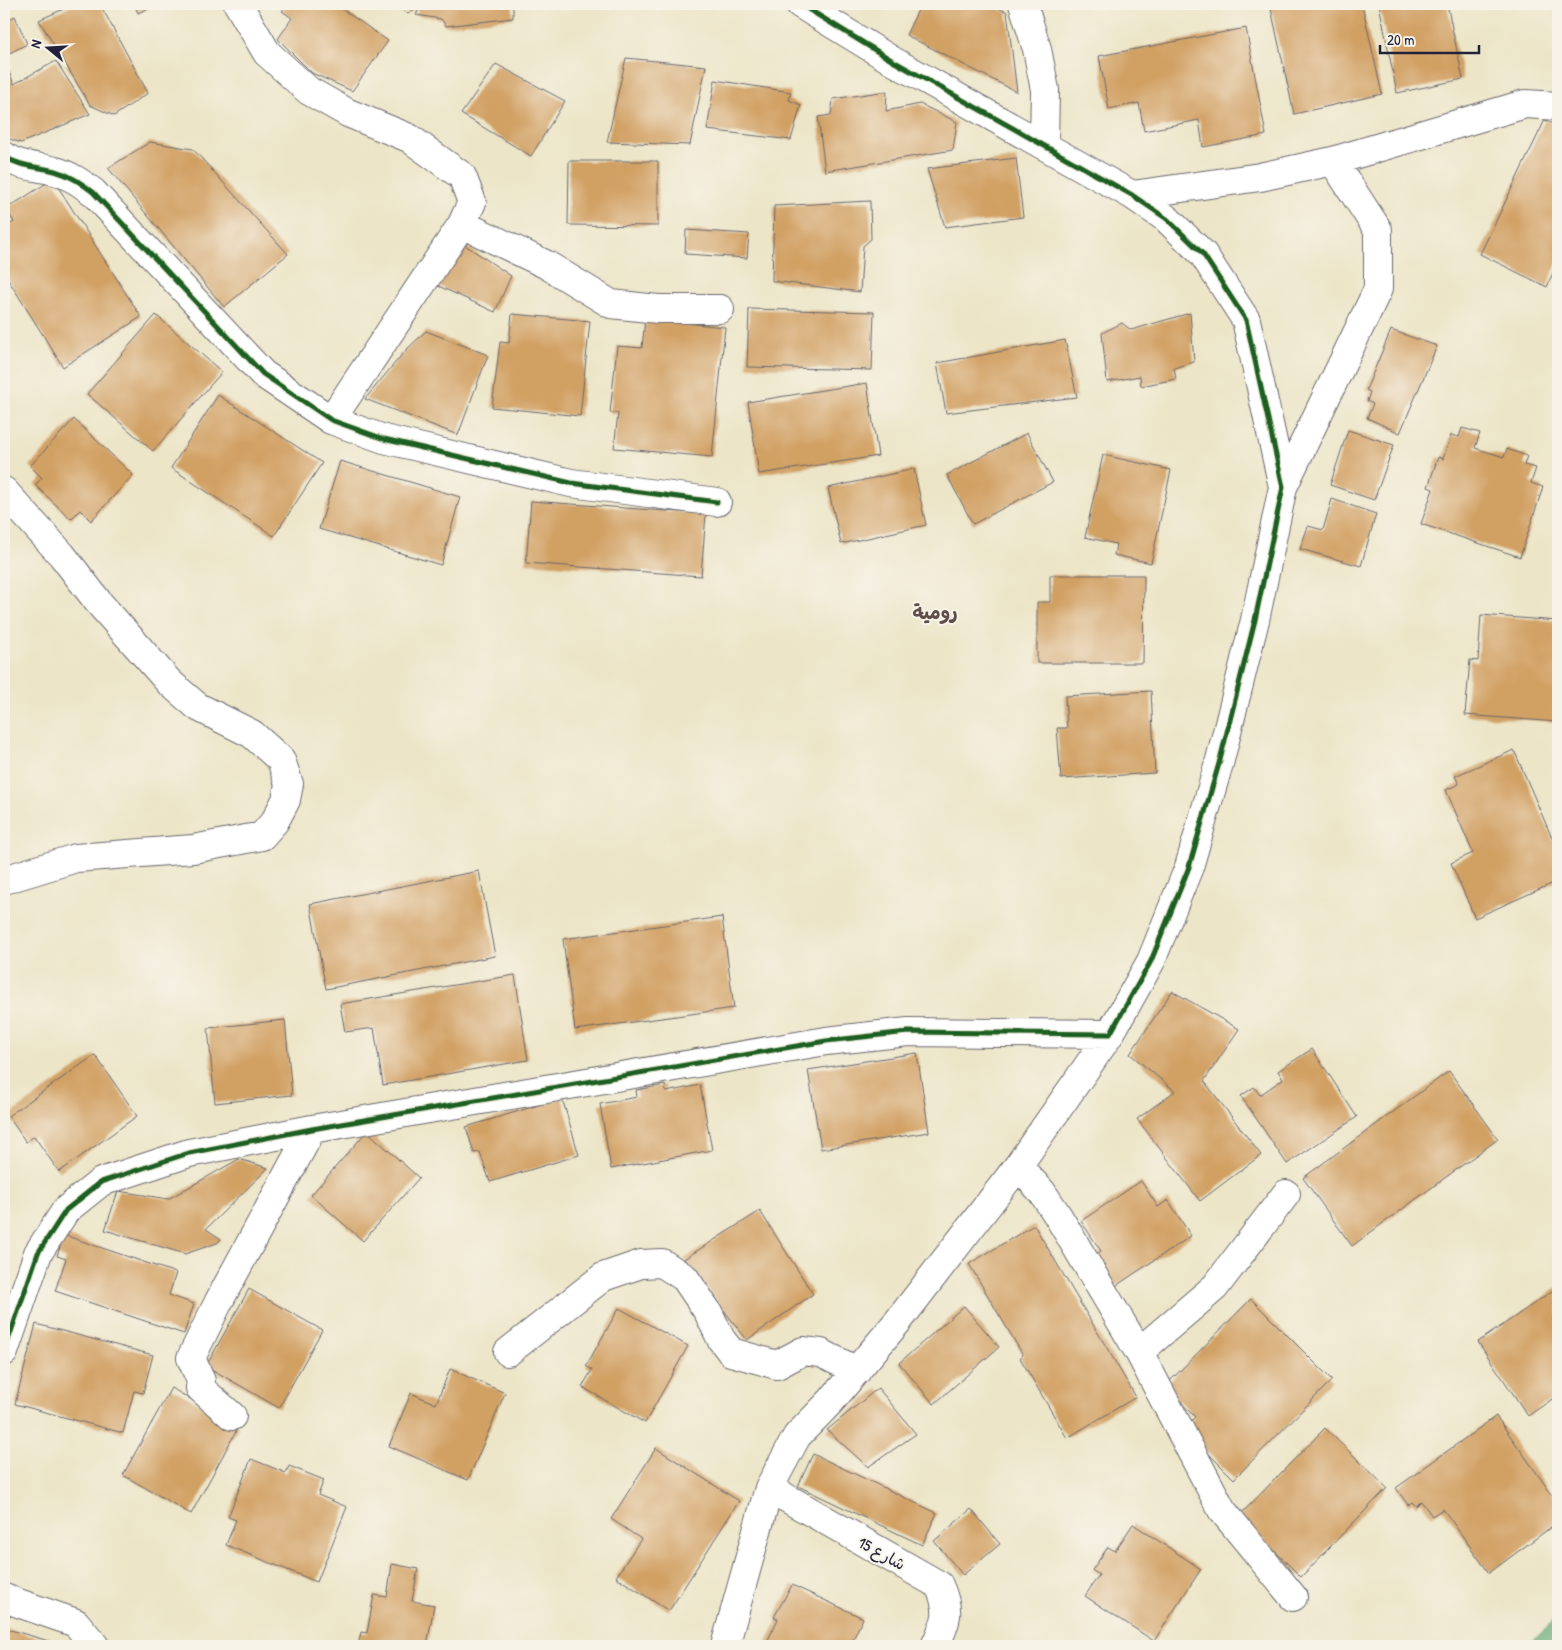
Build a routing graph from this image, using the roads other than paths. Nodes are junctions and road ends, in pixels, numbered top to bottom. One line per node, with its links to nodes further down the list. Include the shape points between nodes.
1 (238, 4): 9 (street, via 267,53 308,91 409,138 462,176 472,202)
2 (800, 4): 5 (street, via 893,61)
3 (1023, 4): 5 (street, via 1045,90)
4 (1558, 106): 7 (street, via 1525,104)
5 (1044, 144): 8 (street)
6 (4, 156): 11 (street, via 15,163 74,178 93,192 263,374)
7 (1332, 161): 8 (street, via 1260,177); 12 (street, via 1378,230 1378,289)
8 (1132, 195): 12 (street, via 1167,219 1203,254 1246,320)
9 (462, 224): 10 (street, via 547,265 611,304 658,309); 11 (street)
10 (720, 309)
11 (331, 420): 14 (street, via 384,439 571,483)
12 (1283, 487): 16 (street, via 1253,629 1190,867 1151,961)
13 (4, 491): 15 (street, via 169,682 198,707 252,734 281,760 289,784 286,800 262,836 193,849 76,858)
14 (717, 502)
15 (4, 880)
16 (1110, 1034): 17 (street, via 908,1032 826,1041); 18 (street)
17 (312, 1129): 20 (street, via 189,1153 101,1182 66,1210 38,1253); 24 (street, via 191,1358 201,1381 200,1388)
18 (1018, 1166): 22 (street, via 1058,1216); 23 (street)
19 (1286, 1194): 22 (street, via 1215,1286)
20 (4, 1352)
21 (508, 1352): 23 (street, via 603,1277 641,1264 662,1263 685,1278 731,1352 778,1365 803,1351 821,1353)
22 (1139, 1352): 26 (street, via 1222,1510)
23 (857, 1371): 25 (street, via 796,1436)
24 (232, 1416)
25 (769, 1488): 29 (street); 30 (street, شارع 15, via 939,1585 947,1603 945,1625)
26 (1293, 1597)
27 (4, 1598): 28 (street, via 76,1623)
28 (94, 1646)
29 (725, 1646)
30 (934, 1646)

